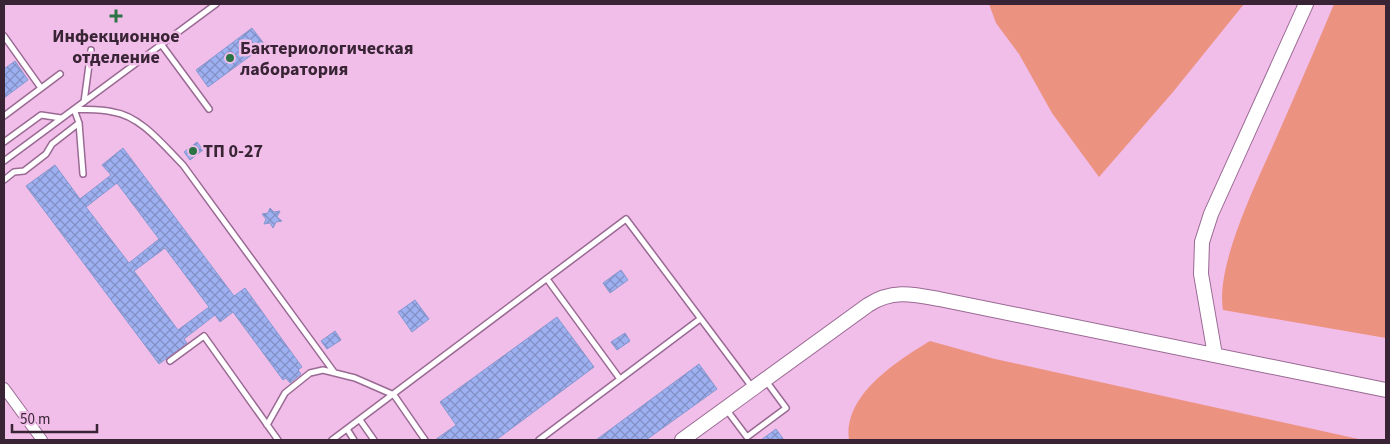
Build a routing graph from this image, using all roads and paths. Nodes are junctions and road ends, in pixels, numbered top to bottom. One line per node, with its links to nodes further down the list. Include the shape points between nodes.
1 (216, 4): 4 (lane)
2 (1306, 4): 20 (street, via 1211,214 1202,242 1201,274)
3 (4, 36): 7 (lane)
4 (161, 44): 8 (lane); 10 (lane)
5 (91, 50): 8 (lane)
6 (60, 74): 7 (lane)
7 (41, 88): 11 (lane)
8 (84, 102): 9 (lane)
9 (74, 109): 12 (lane); 13 (lane); 22 (lane, via 115,112 133,120 183,165)
10 (210, 109)
11 (4, 116)
12 (62, 118): 14 (lane, via 41,115); 15 (lane)
13 (79, 123): 16 (lane); 17 (lane, via 24,171 14,172)
14 (4, 142)
15 (4, 161)
16 (84, 174)
17 (4, 180)
18 (547, 279): 19 (lane, via 626,219); 23 (lane); 28 (lane)
19 (700, 319): 23 (lane); 25 (lane)
20 (1215, 355): 24 (street, via 896,293 876,300); 27 (street)
21 (170, 361): 31 (lane, via 204,336)
22 (334, 372): 28 (lane); 31 (lane, via 310,373 297,382 277,403)
23 (620, 379): 39 (lane)
24 (764, 379): 25 (street); 29 (lane, via 786,408 747,437)
25 (752, 387): 29 (street)
26 (4, 388): 33 (street)
27 (1386, 390)
28 (394, 395): 30 (lane); 38 (lane)
29 (725, 408): 40 (street)
30 (360, 420): 32 (lane); 37 (lane)
31 (266, 425): 34 (lane)
32 (347, 430): 35 (lane); 36 (lane)
33 (42, 440)
34 (278, 440)
35 (332, 440)
36 (354, 440)
37 (374, 440)
38 (425, 440)
39 (539, 440)
40 (682, 440)

